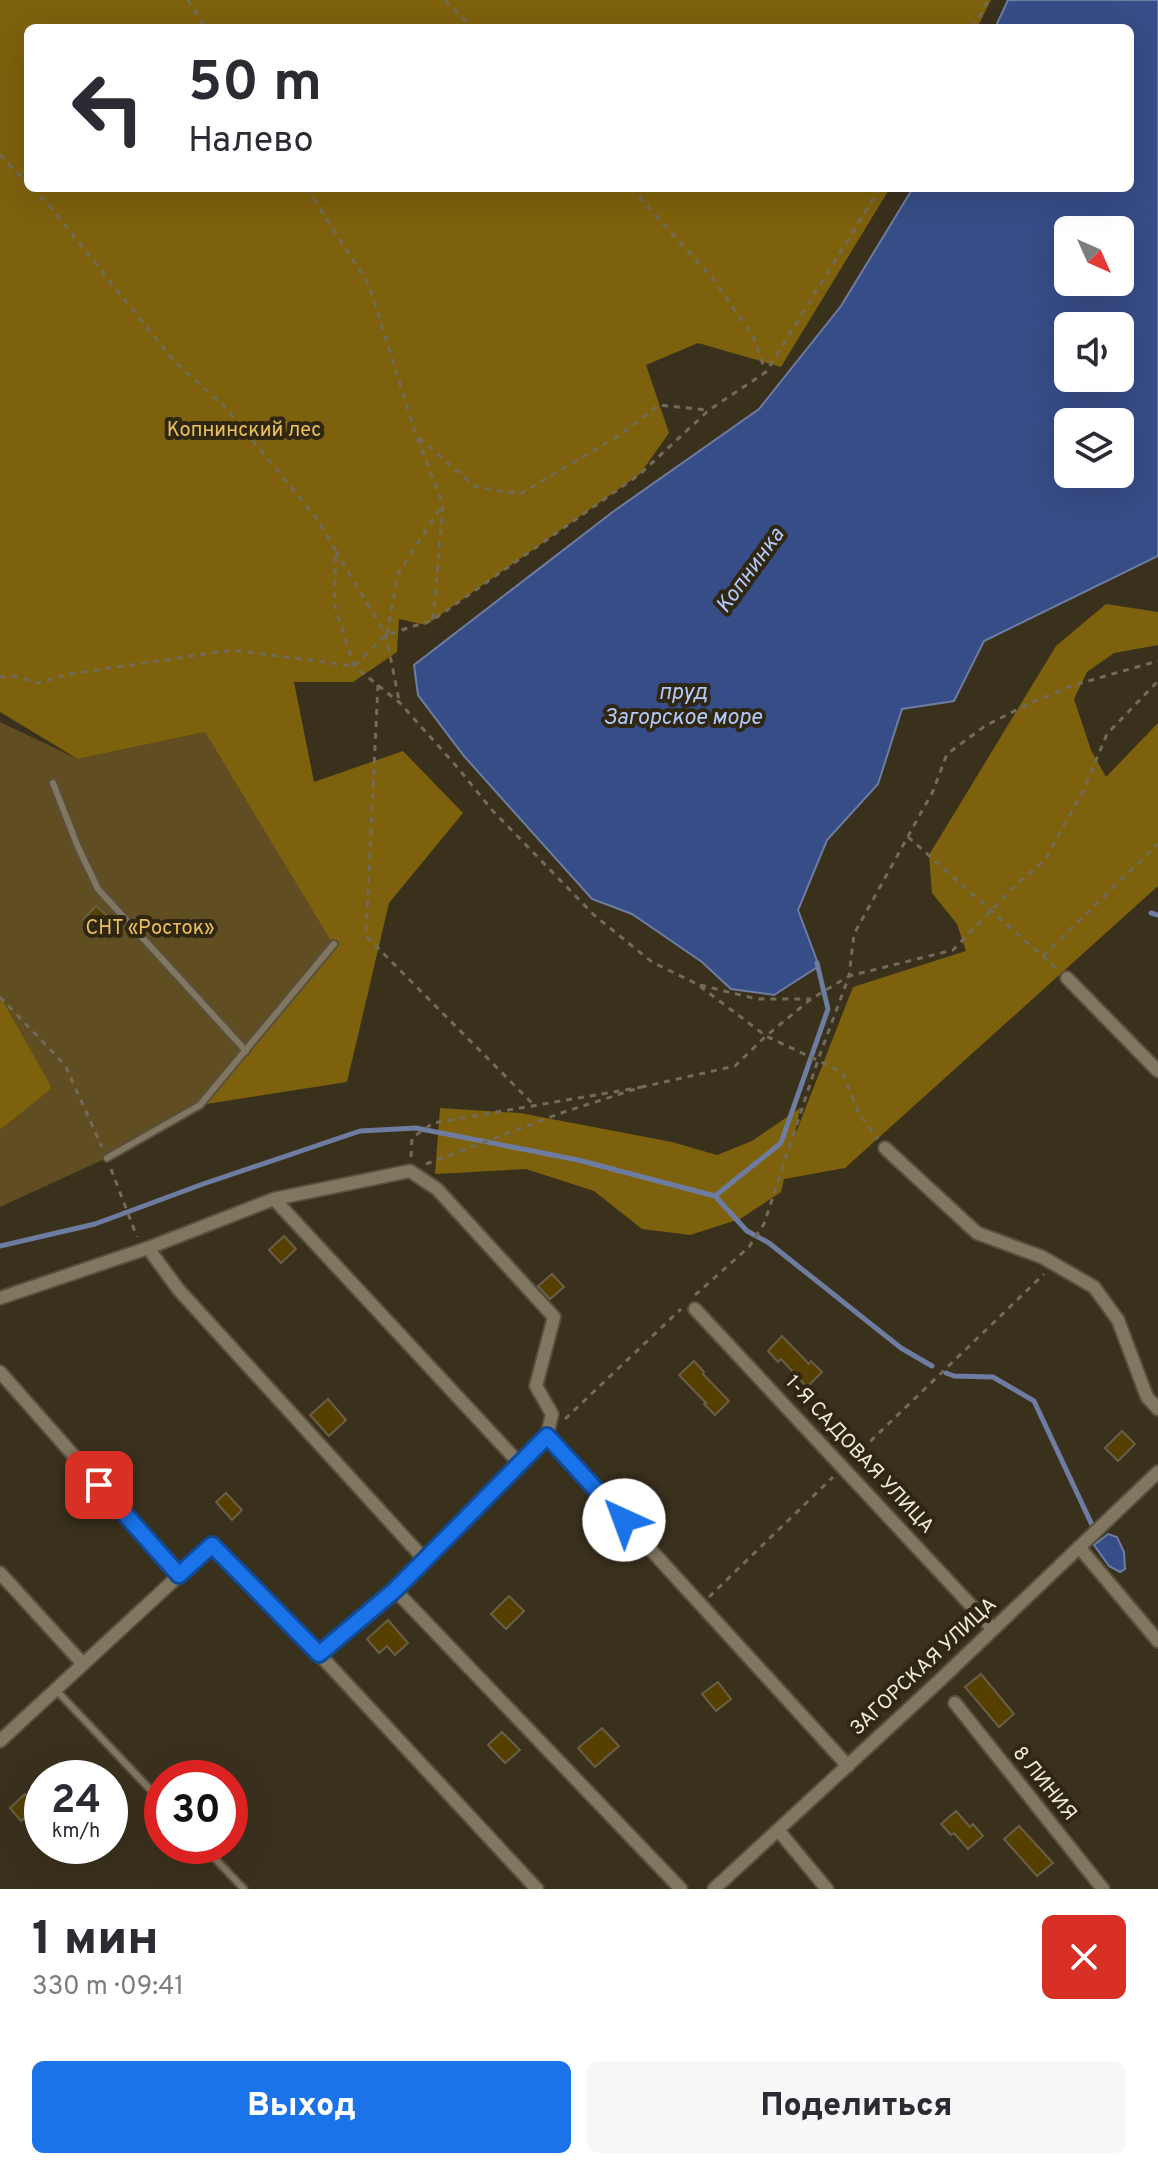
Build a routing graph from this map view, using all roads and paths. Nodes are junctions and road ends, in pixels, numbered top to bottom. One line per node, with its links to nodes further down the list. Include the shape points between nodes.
1 (188, 0): 4 (path)
2 (445, 0): 5 (path)
3 (988, 0): 6 (path)
4 (203, 24)
5 (468, 24)
6 (975, 24)
7 (0, 155): 8 (path)
8 (24, 180)
9 (36, 192): 17 (path, via 173,360 224,406 315,516)
10 (310, 192): 15 (path, via 369,285)
11 (635, 192): 13 (path, via 713,279 753,336)
12 (878, 192): 13 (path)
13 (766, 372): 14 (path)
14 (709, 410): 15 (path, via 659,405 620,435 520,494 476,487); 18 (path, via 640,474)
15 (416, 435): 16 (path)
16 (443, 504): 18 (path); 19 (path, via 398,574)
17 (336, 551): 19 (path); 21 (path, via 334,603)
18 (433, 620): 19 (path)
19 (386, 635): 21 (path); 25 (path)
20 (1158, 661): 27 (path, via 1074,685 985,726 947,754)
21 (354, 666): 22 (path, via 232,650 38,683); 24 (path)
22 (0, 677)
23 (1158, 681): 29 (path, via 1107,734 1045,860)
24 (378, 685): 25 (path); 42 (path, via 366,936)
25 (400, 703): 34 (path, via 492,810 594,915 652,962)
26 (53, 783): 38 (lane, via 98,889)
27 (908, 836): 29 (path); 32 (path, via 854,934)
28 (1158, 844): 31 (path)
29 (991, 911): 31 (path); 32 (path, via 953,950)
30 (334, 944): 38 (lane)
31 (1042, 956): 33 (path)
32 (849, 976): 36 (path); 39 (path)
33 (1067, 978): 40 (street)
34 (697, 984): 36 (path, via 757,999); 37 (path)
35 (0, 997): 44 (path, via 65,1065)
36 (811, 999): 37 (path)
37 (766, 1036): 39 (path); 41 (path, via 735,1066)
38 (246, 1051): 44 (lane, via 200,1105)
39 (816, 1060): 43 (path, via 842,1072 859,1114); 53 (path, via 764,1224 749,1247)
40 (1158, 1071)
41 (642, 1087): 42 (path); 45 (path)
42 (534, 1106): 45 (path, via 433,1123 412,1138)
43 (885, 1148): 48 (street, via 977,1233)
44 (107, 1158): 47 (path, via 139,1243)
45 (410, 1171): 46 (street); 53 (street, via 437,1189 554,1317 536,1386 552,1414)
46 (274, 1199): 47 (street); 54 (street)
47 (148, 1248): 49 (street); 58 (street, via 178,1289)
48 (1055, 1264): 52 (street, via 1094,1287 1118,1320 1147,1397); 55 (path)
49 (0, 1298)
50 (695, 1309): 55 (street, 1-Я САДОВАЯ УЛИЦА)
51 (0, 1372): 60 (street)
52 (1158, 1409)
53 (547, 1436): 54 (street); 62 (street)
54 (519, 1463): 58 (street)
55 (843, 1467): 62 (path); 63 (street, 1-Я САДОВАЯ УЛИЦА)
56 (1158, 1472): 57 (street, ЗАГОРСКАЯ УЛИЦА)
57 (1079, 1547): 63 (street, ЗАГОРСКАЯ УЛИЦА); 64 (street)
58 (425, 1560): 61 (street)
59 (0, 1573): 66 (street)
60 (179, 1575): 65 (street, via 212,1545); 66 (street)
61 (395, 1590): 65 (street); 76 (street)
62 (701, 1605): 70 (street)
63 (993, 1629): 70 (street, ЗАГОРСКАЯ УЛИЦА)
64 (1158, 1641)
65 (319, 1654): 75 (street)
66 (83, 1664): 67 (street)
67 (56, 1690): 69 (street); 71 (lane)
68 (955, 1703): 79 (street, 8 ЛИНИЯ)
69 (0, 1741)
70 (848, 1766): 72 (street, ЗАГОРСКАЯ УЛИЦА)
71 (144, 1783)
72 (778, 1830): 77 (street, ЗАГОРСКАЯ УЛИЦА); 78 (street)
73 (220, 1864): 74 (lane)
74 (244, 1889)
75 (537, 1889)
76 (681, 1889)
77 (714, 1889)
78 (827, 1889)
79 (1103, 1889)

